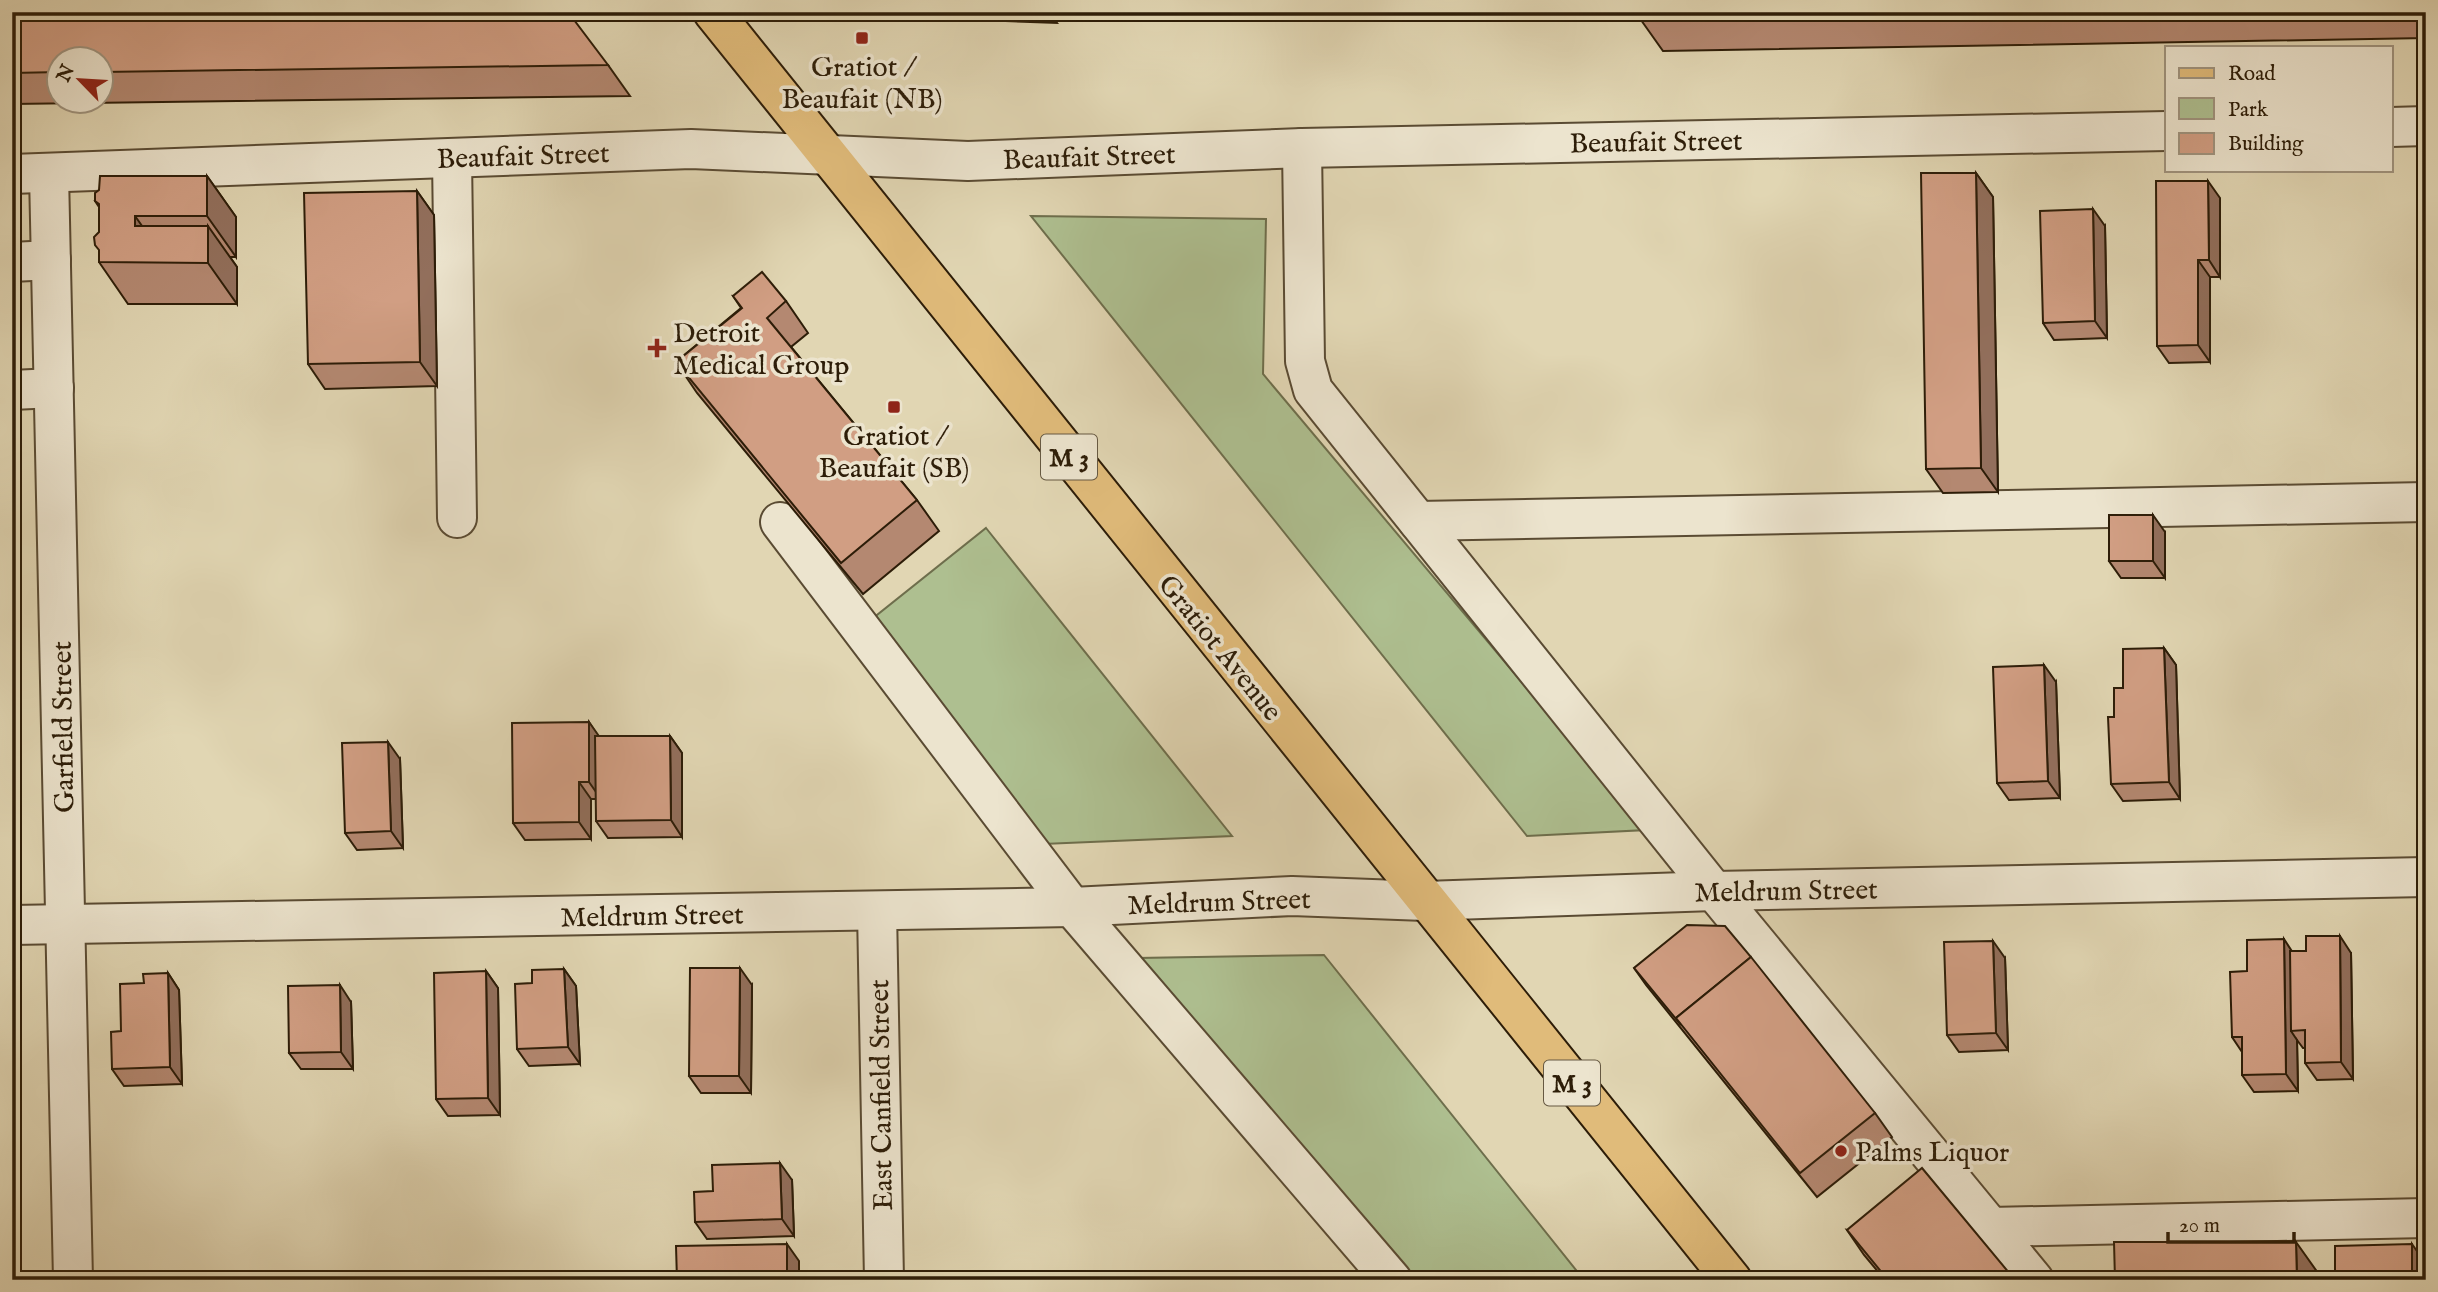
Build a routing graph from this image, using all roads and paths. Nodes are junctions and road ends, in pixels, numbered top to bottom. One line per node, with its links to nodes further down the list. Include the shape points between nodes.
1 (713, 12): 6 (main road, Gratiot Avenue / M 3)
2 (2426, 126): 3 (street)
3 (2392, 127)
4 (2165, 131): 5 (street, Beaufait Street)
5 (1302, 148): 6 (street, Beaufait Street, via 968,160); 15 (street, via 1305,361 1313,390)
6 (827, 154): 7 (street, Beaufait Street, via 691,149); 19 (main road, Gratiot Avenue / M 3)
7 (453, 158): 8 (street, Beaufait Street); 14 (street)
8 (31, 174): 9 (street, Garfield Street)
9 (51, 260): 10 (street); 11 (street, Garfield Street)
10 (12, 262)
11 (54, 388): 12 (street); 22 (street, Garfield Street)
12 (12, 390)
13 (2426, 502): 15 (street)
14 (457, 518)
15 (1418, 521): 18 (street)
16 (780, 522): 20 (street)
17 (2426, 877): 18 (street, Meldrum Street)
18 (1714, 891): 19 (street, Meldrum Street); 25 (street)
19 (1425, 901): 20 (street, Meldrum Street, via 1292,897); 29 (main road, Gratiot Avenue / M 3)
20 (1072, 907): 21 (street, Meldrum Street); 28 (street)
21 (877, 911): 22 (street, Meldrum Street); 27 (street, East Canfield Street)
22 (66, 924): 23 (street, Meldrum Street); 26 (street, Garfield Street)
23 (12, 925)
24 (2426, 1218): 25 (street)
25 (1990, 1227): 30 (street)
26 (73, 1280)
27 (884, 1280)
28 (1392, 1280)
29 (1732, 1280)
30 (2034, 1280)

